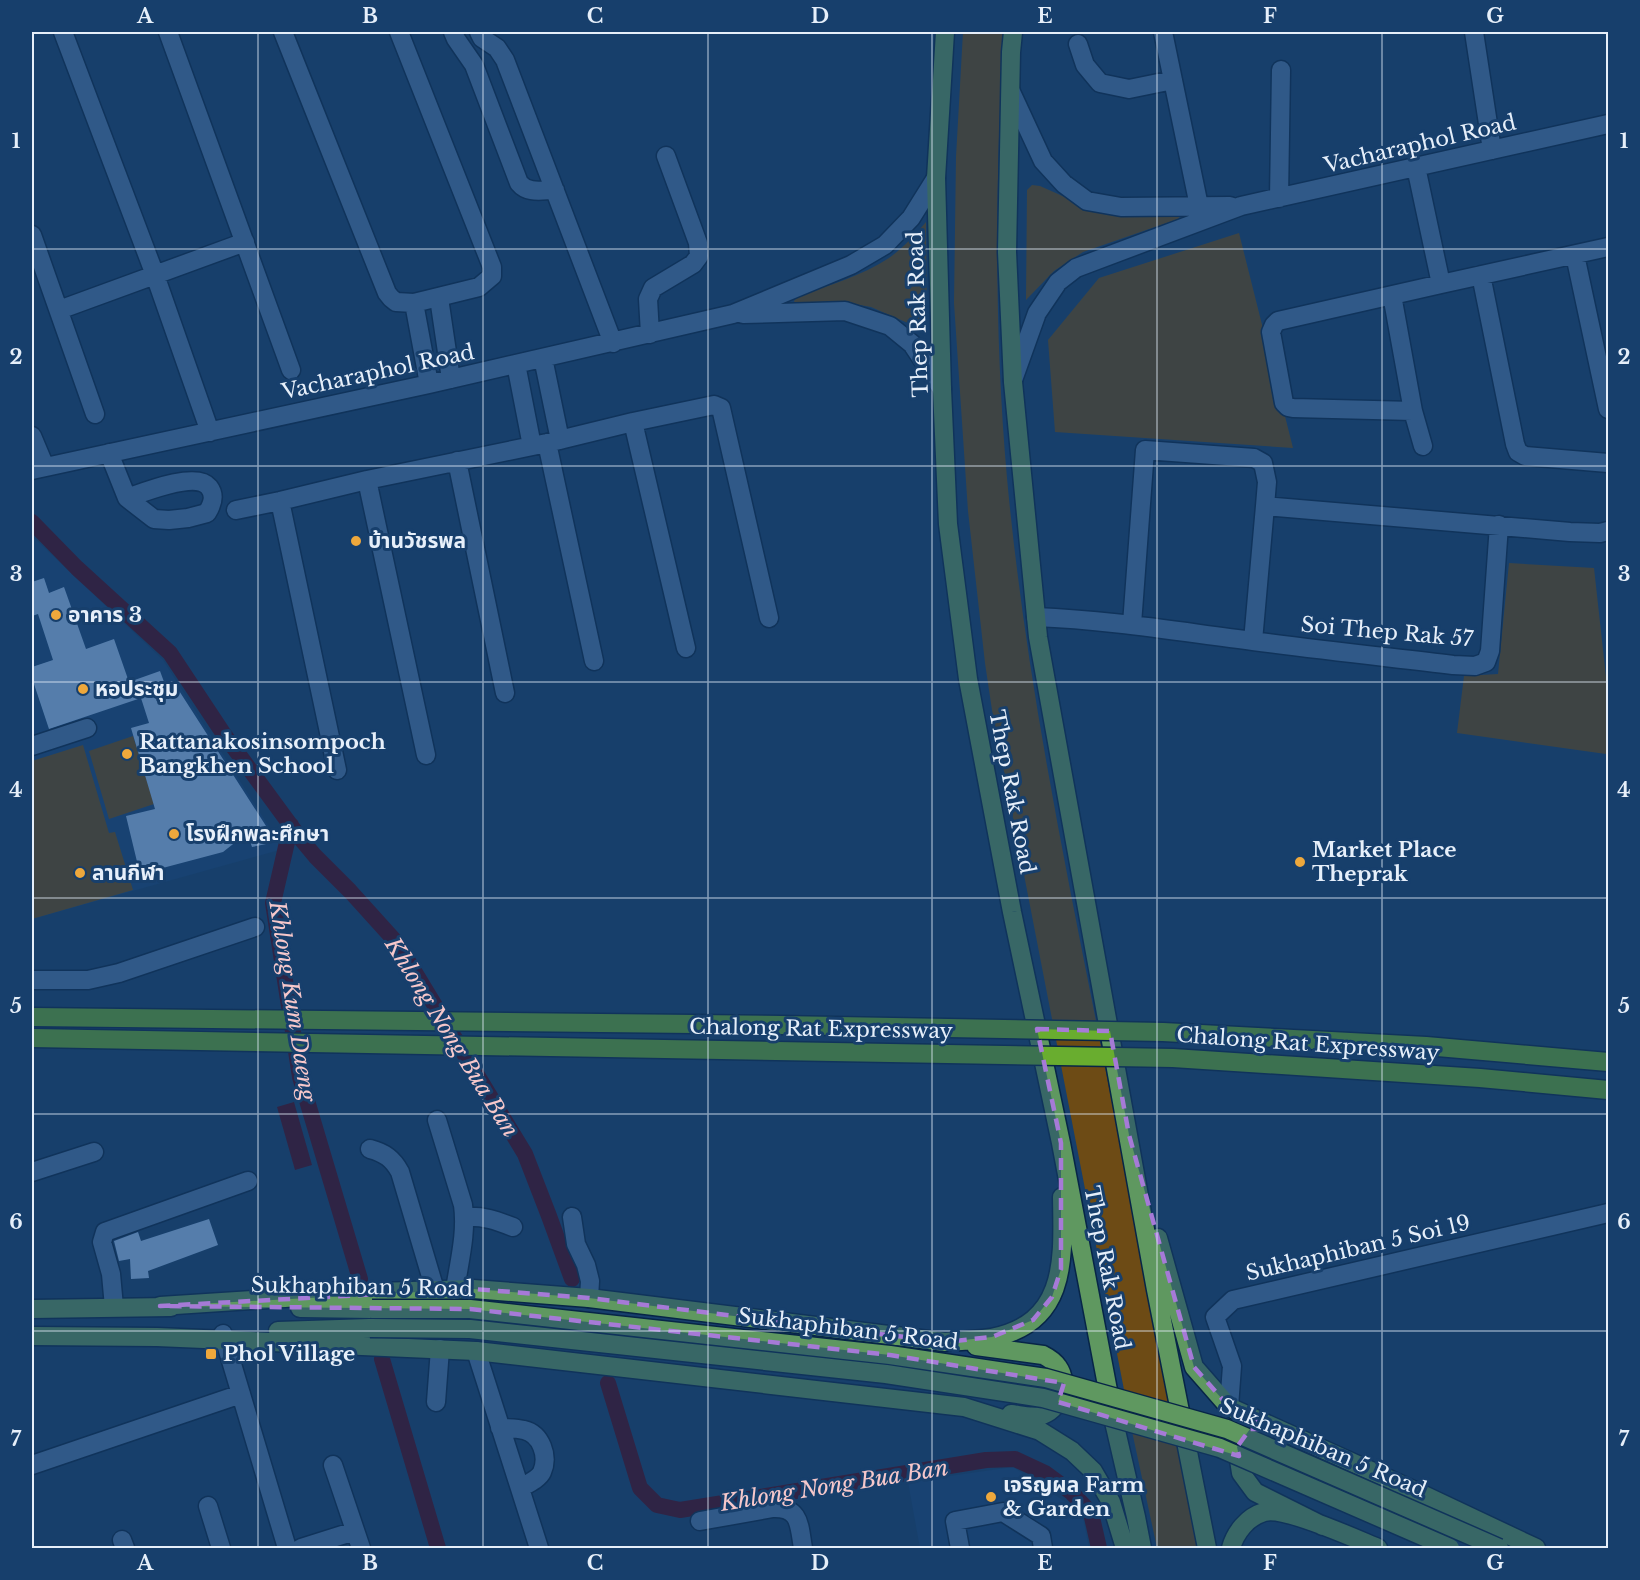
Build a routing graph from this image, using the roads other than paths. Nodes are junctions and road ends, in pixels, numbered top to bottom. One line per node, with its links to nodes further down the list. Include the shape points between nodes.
1 (63, 32): 28 (street)
2 (168, 32): 25 (street)
3 (284, 32): 33 (street, via 387,293 396,302)
4 (399, 32): 32 (street, via 492,267 487,282)
5 (453, 32): 20 (street, via 474,65 519,183 530,190)
6 (479, 32): 20 (street, via 505,60)
7 (945, 32): 19 (main road, Thep Rak Road)
8 (1013, 32): 14 (main road)
9 (1163, 32): 13 (street)
10 (1474, 32): 16 (street)
11 (1078, 44): 13 (street, via 1085,65 1100,83 1129,89)
12 (1281, 70): 21 (street)
13 (1173, 80): 22 (street)
14 (1011, 92): 22 (street, Vacharaphol Road, via 1043,161 1087,201 1121,207); 42 (main road, via 1007,252)
15 (1608, 124): 16 (street, Vacharaphol Road)
16 (1492, 150): 18 (street, Vacharaphol Road)
17 (666, 156): 36 (street, via 698,243 699,256 693,264 653,288 648,299)
18 (1416, 167): 21 (street, Vacharaphol Road); 30 (street)
19 (936, 178): 35 (street, Vacharaphol Road, via 911,218 885,245 850,265); 44 (main road, Thep Rak Road)
20 (555, 190): 37 (street)
21 (1279, 198): 23 (street, Vacharaphol Road)
22 (1199, 206): 23 (street, Vacharaphol Road)
23 (1241, 206): 42 (street, Vacharaphol Road, via 1076,268 1058,282 1037,313)
24 (32, 235): 34 (street)
25 (245, 242): 28 (street); 40 (street)
26 (1608, 248): 27 (street)
27 (1575, 255): 29 (street); 45 (street)
28 (155, 275): 34 (street); 49 (street)
29 (1481, 275): 30 (street); 55 (street, via 1518,452 1525,456)
30 (1442, 284): 31 (street)
31 (1392, 295): 46 (street); 46 (street, via 1278,321 1271,332 1284,403 1288,407)
32 (439, 298): 33 (street); 41 (street)
33 (414, 303): 43 (street)
34 (58, 310): 47 (street)
35 (734, 314): 36 (street, Vacharaphol Road); 44 (street, Vacharaphol Road, via 845,311 891,326 912,344)
36 (650, 334): 37 (street, Vacharaphol Road)
37 (613, 343): 38 (street, Vacharaphol Road)
38 (543, 358): 39 (street, Vacharaphol Road); 51 (street)
39 (516, 364): 41 (street, Vacharaphol Road); 51 (street)
40 (291, 370)
41 (451, 379): 43 (street, Vacharaphol Road)
42 (1013, 382): 64 (main road)
43 (429, 384): 49 (street, Vacharaphol Road)
44 (942, 389): 83 (main road, Thep Rak Road, via 948,524 968,679)
45 (1608, 409)
46 (1413, 411): 52 (street)
47 (95, 414)
48 (633, 422): 51 (street); 65 (street, via 714,405 721,408); 68 (street)
49 (210, 432): 53 (street, Vacharaphol Road)
50 (32, 436): 56 (street)
51 (546, 443): 54 (street); 69 (street)
52 (1423, 446)
53 (109, 453): 56 (street, Vacharaphol Road); 58 (street)
54 (457, 461): 57 (street); 70 (street)
55 (1608, 463)
56 (38, 468)
57 (367, 480): 59 (street); 73 (street)
58 (127, 498)
59 (280, 501): 61 (street); 74 (street)
60 (1265, 506): 62 (street); 66 (street, via 1267,482 1263,463 1254,458 1145,450); 67 (street)
61 (236, 510)
62 (1499, 525): 63 (street, via 1570,532); 67 (street, Soi Thep Rak 57, via 1486,662 1475,666)
63 (1608, 531)
64 (1036, 617): 66 (street, Soi Thep Rak 57); 82 (main road)
65 (769, 618)
66 (1132, 624): 67 (street, Soi Thep Rak 57)
67 (1253, 641)
68 (686, 648)
69 (594, 661)
70 (505, 693)
71 (87, 728): 72 (street)
72 (32, 746)
73 (426, 755)
74 (337, 770)
75 (255, 927): 76 (street, via 119,973 88,980)
76 (32, 980)
77 (32, 1017): 79 (highway, Chalong Rat Expressway, bridge, via 1163,1032 1426,1046)
78 (32, 1038): 80 (highway, Chalong Rat Expressway, bridge, via 1173,1058)
79 (1608, 1062)
80 (1608, 1090)
81 (437, 1120): 89 (street)
82 (1129, 1135): 106 (main road, via 1194,1367); 127 (main road)
83 (1061, 1143): 100 (main road, Sukhaphiban 5 Road, via 1061,1269 1052,1297 1033,1320 1016,1330); 126 (main road, Thep Rak Road)
84 (370, 1149): 92 (street, via 390,1157 400,1172)
85 (94, 1152): 86 (street)
86 (32, 1172)
87 (248, 1181): 96 (street, via 105,1232 102,1242 111,1274)
88 (1608, 1213): 106 (street, Sukhaphiban 5 Soi 19, via 1233,1300 1215,1317 1232,1366)
89 (465, 1217): 91 (street, via 479,1216); 93 (street)
90 (572, 1217): 94 (street, via 576,1244 590,1281)
91 (513, 1227)
92 (435, 1290): 93 (main road, Sukhaphiban 5 Road); 95 (main road, Sukhaphiban 5 Road)
93 (455, 1290): 94 (main road, Sukhaphiban 5 Road)
94 (589, 1298): 100 (main road, Sukhaphiban 5 Road)
95 (160, 1306): 96 (main road, Sukhaphiban 5 Road); 130 (main road, Sukhaphiban 5 Road, bridge, via 470,1309 890,1355 1046,1378 1227,1429)
96 (114, 1307): 97 (main road, Sukhaphiban 5 Road)
97 (32, 1309)
98 (32, 1336): 99 (main road, Sukhaphiban 5 Road)
99 (224, 1337): 101 (main road, Sukhaphiban 5 Road); 103 (street); 129 (main road, Sukhaphiban 5 Road, bridge, via 370,1328 482,1330 886,1374 1043,1398 1220,1448)
100 (945, 1342): 105 (main road, via 1043,1355 1052,1360 1063,1377 1056,1406 1039,1416)
101 (440, 1349): 102 (main road, Sukhaphiban 5 Road); 104 (street)
102 (476, 1351): 105 (main road, Sukhaphiban 5 Road); 107 (street)
103 (241, 1395): 109 (street); 118 (street)
104 (436, 1402)
105 (964, 1407): 125 (main road, Sukhaphiban 5 Road, via 1040,1431 1072,1451 1093,1471 1112,1502)
106 (1229, 1407): 108 (main road, Sukhaphiban 5 Road)
107 (500, 1428): 111 (street); 111 (street, via 525,1430 536,1435 543,1446 542,1473)
108 (1278, 1429): 114 (main road, via 1250,1429 1238,1447 1241,1473 1255,1492); 131 (main road, Sukhaphiban 5 Road)
109 (32, 1465)
110 (333, 1465): 115 (street)
111 (520, 1488): 121 (street)
112 (208, 1506): 117 (street)
113 (700, 1521): 122 (street, via 785,1508 799,1523)
114 (1323, 1526): 116 (main road, via 1289,1514 1265,1512); 128 (main road)
115 (355, 1531): 119 (street); 120 (street)
116 (1238, 1535)
117 (221, 1548)
118 (287, 1548)
119 (301, 1548)
120 (361, 1548)
121 (539, 1548)
122 (803, 1548)
123 (960, 1548): 124 (street, via 955,1521 1004,1512 1041,1536)
124 (1043, 1548)
125 (1125, 1548)
126 (1142, 1548)
127 (1207, 1548)
128 (1378, 1548)
129 (1450, 1548)
130 (1499, 1548)
131 (1536, 1548)

